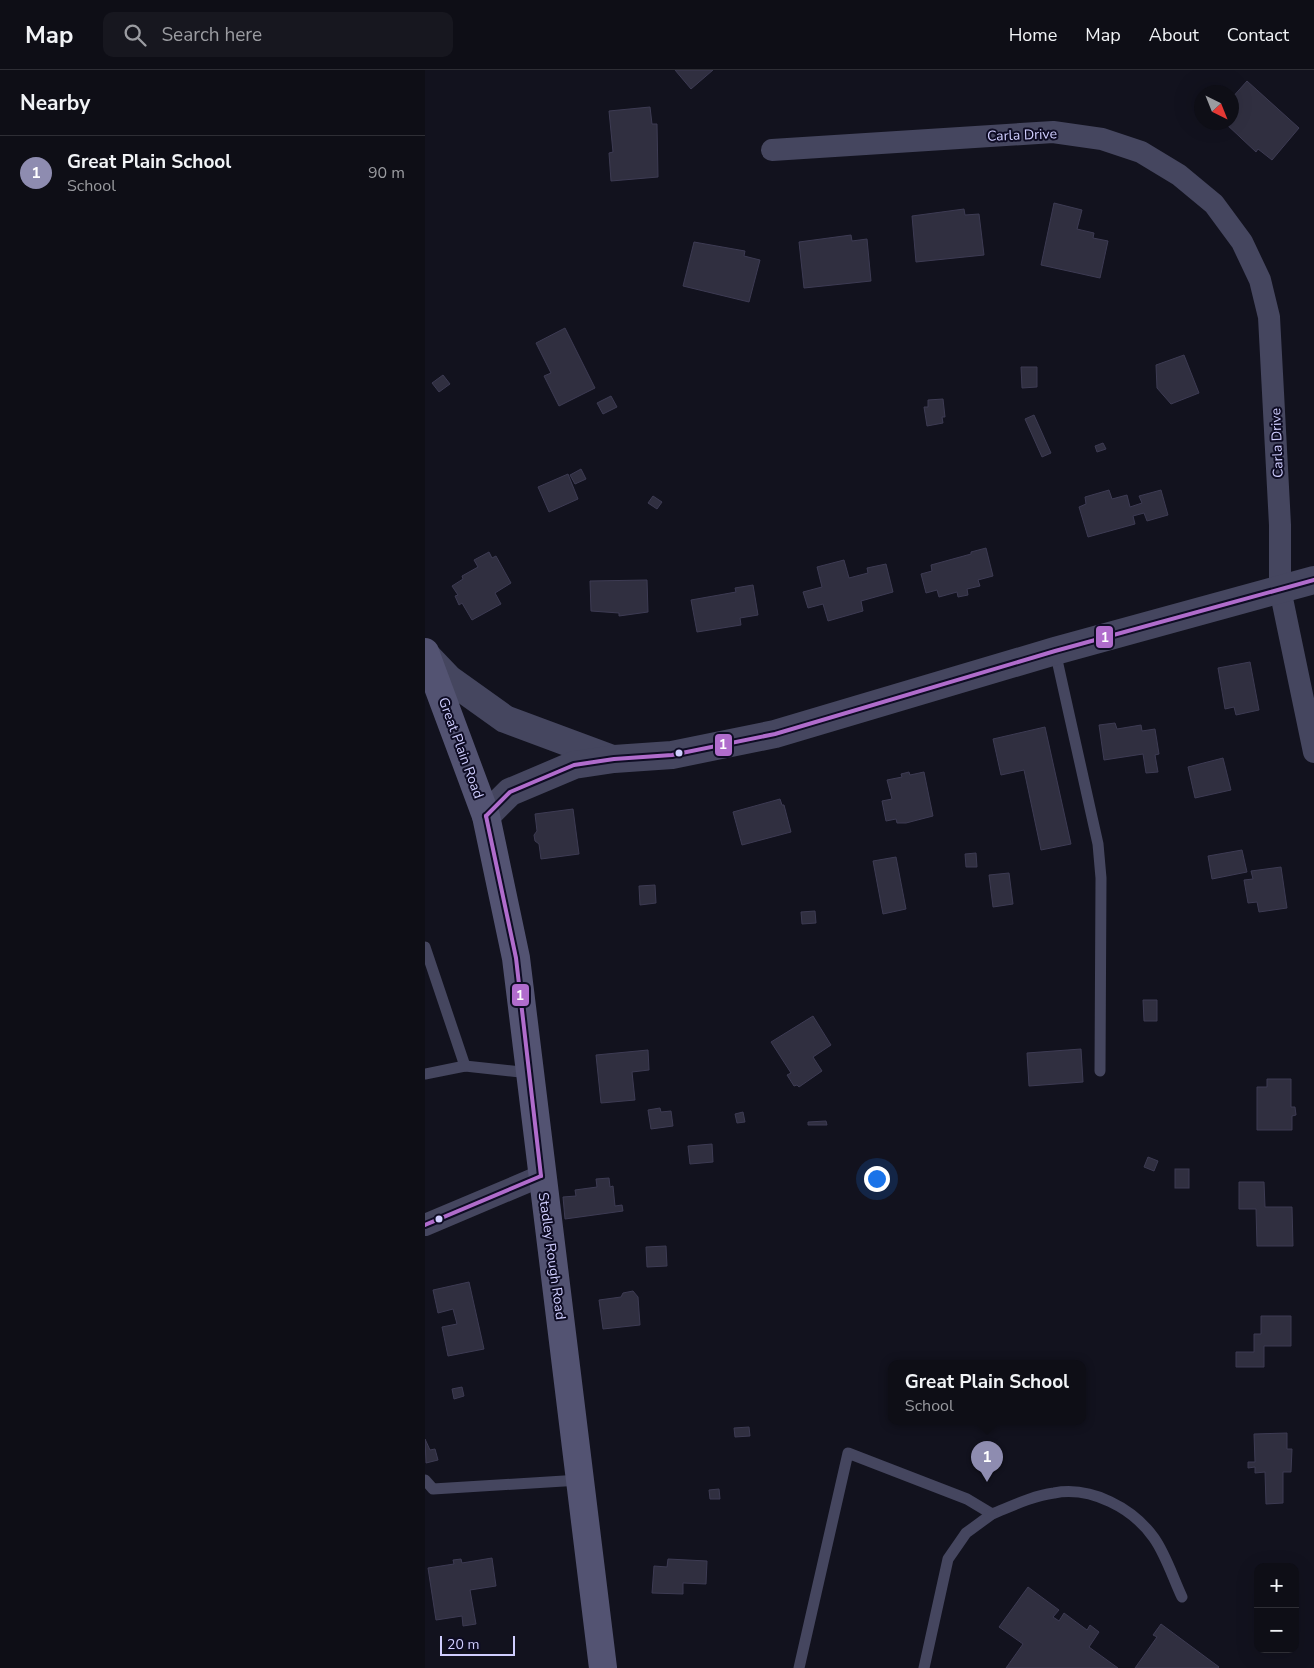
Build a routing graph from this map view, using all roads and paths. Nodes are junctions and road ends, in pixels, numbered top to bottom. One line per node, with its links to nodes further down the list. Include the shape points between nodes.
1 (772, 150): 3 (street, Carla Drive, via 1053,132 1101,140 1141,152 1179,175 1214,204 1242,242 1260,280 1269,317)
2 (1314, 580): 3 (street, Great Plain Road)
3 (1280, 589): 4 (street, Great Plain Road); 6 (street, Carla Drive)
4 (1055, 652): 7 (street, Great Plain Road, via 775,734 672,755); 11 (lane, via 1098,844 1101,878)
5 (426, 654): 7 (street, Great Plain Road, via 449,679 505,719); 8 (main road, Great Plain Road)
6 (1314, 752)
7 (614, 759): 8 (street, Great Plain Road, via 574,765 510,792)
8 (486, 816): 12 (main road, Stadley Rough Road, via 516,958)
9 (425, 947): 10 (lane)
10 (465, 1066): 12 (lane); 13 (lane)
11 (1100, 1071)
12 (530, 1073): 14 (main road, Stadley Rough Road)
13 (425, 1074)
14 (541, 1176): 15 (street); 17 (main road, Stadley Rough Road)
15 (425, 1225)
16 (425, 1480): 17 (lane, via 433,1489)
17 (580, 1480): 20 (main road, Stadley Rough Road)
18 (992, 1514): 19 (lane, via 1055,1492 1083,1492 1113,1503 1134,1516 1155,1539); 21 (lane, via 967,1499 848,1453); 22 (lane, via 966,1533 948,1560)
19 (1182, 1597)
20 (603, 1668)
21 (799, 1668)
22 (924, 1668)

